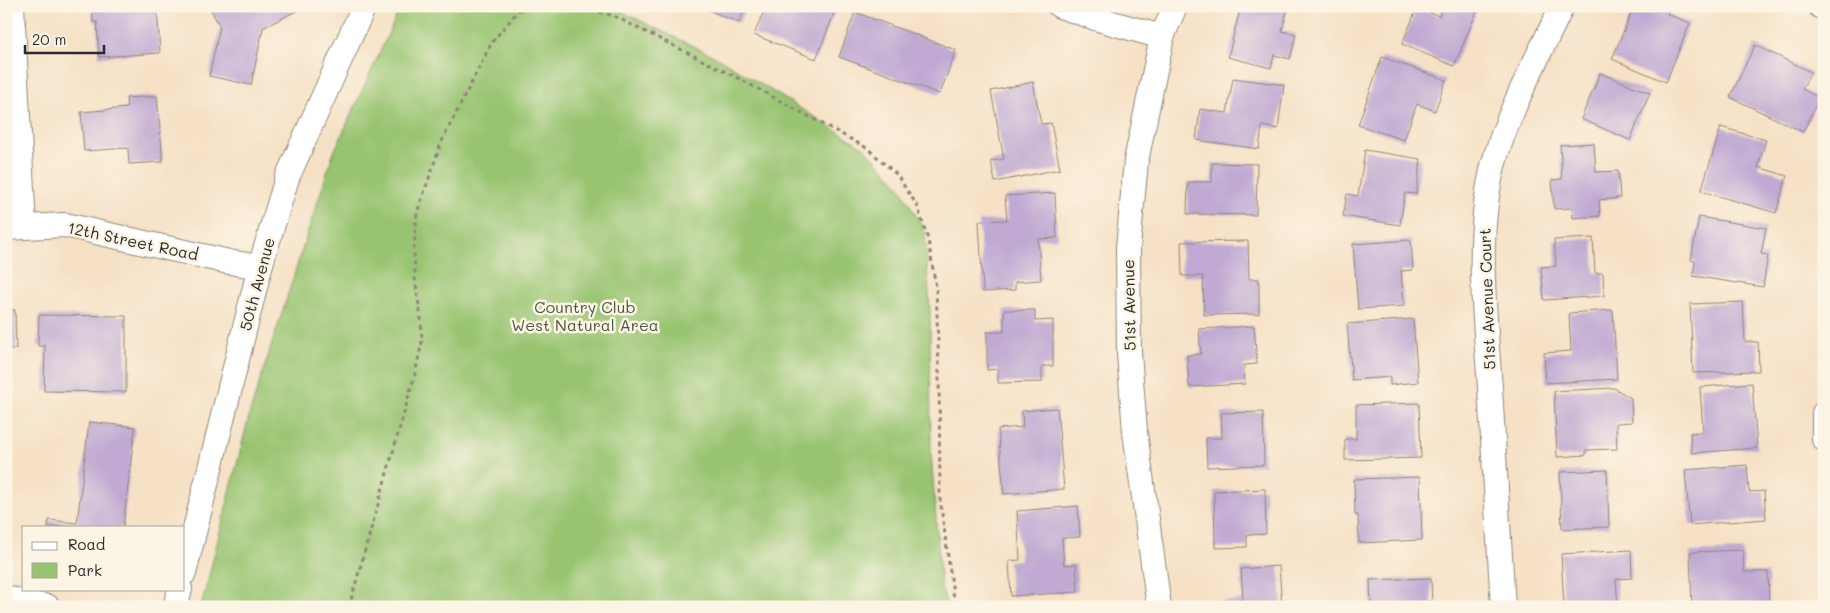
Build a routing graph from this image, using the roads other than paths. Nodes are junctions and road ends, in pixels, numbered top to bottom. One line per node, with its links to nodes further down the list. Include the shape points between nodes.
1 (12, 6): 9 (street)
2 (364, 6): 10 (street, 50th Avenue, via 287,178)
3 (1060, 6): 8 (street)
4 (1175, 6): 8 (street, 51st Avenue)
5 (1562, 6): 19 (street, 51st Avenue Court, via 1509,120 1493,166 1483,224 1482,270)
6 (1820, 6): 7 (street)
7 (1824, 8)
8 (1162, 37): 18 (street, 51st Avenue, via 1136,161 1128,248 1129,353 1135,432)
9 (15, 227): 10 (street, 12th Street Road, via 65,225)
10 (260, 268): 13 (street, 50th Avenue)
11 (1824, 413): 12 (street)
12 (1824, 439)
13 (185, 569)
14 (180, 590): 17 (street)
15 (6, 598): 16 (street)
16 (48, 607)
17 (175, 607)
18 (1159, 607)
19 (1502, 607)

